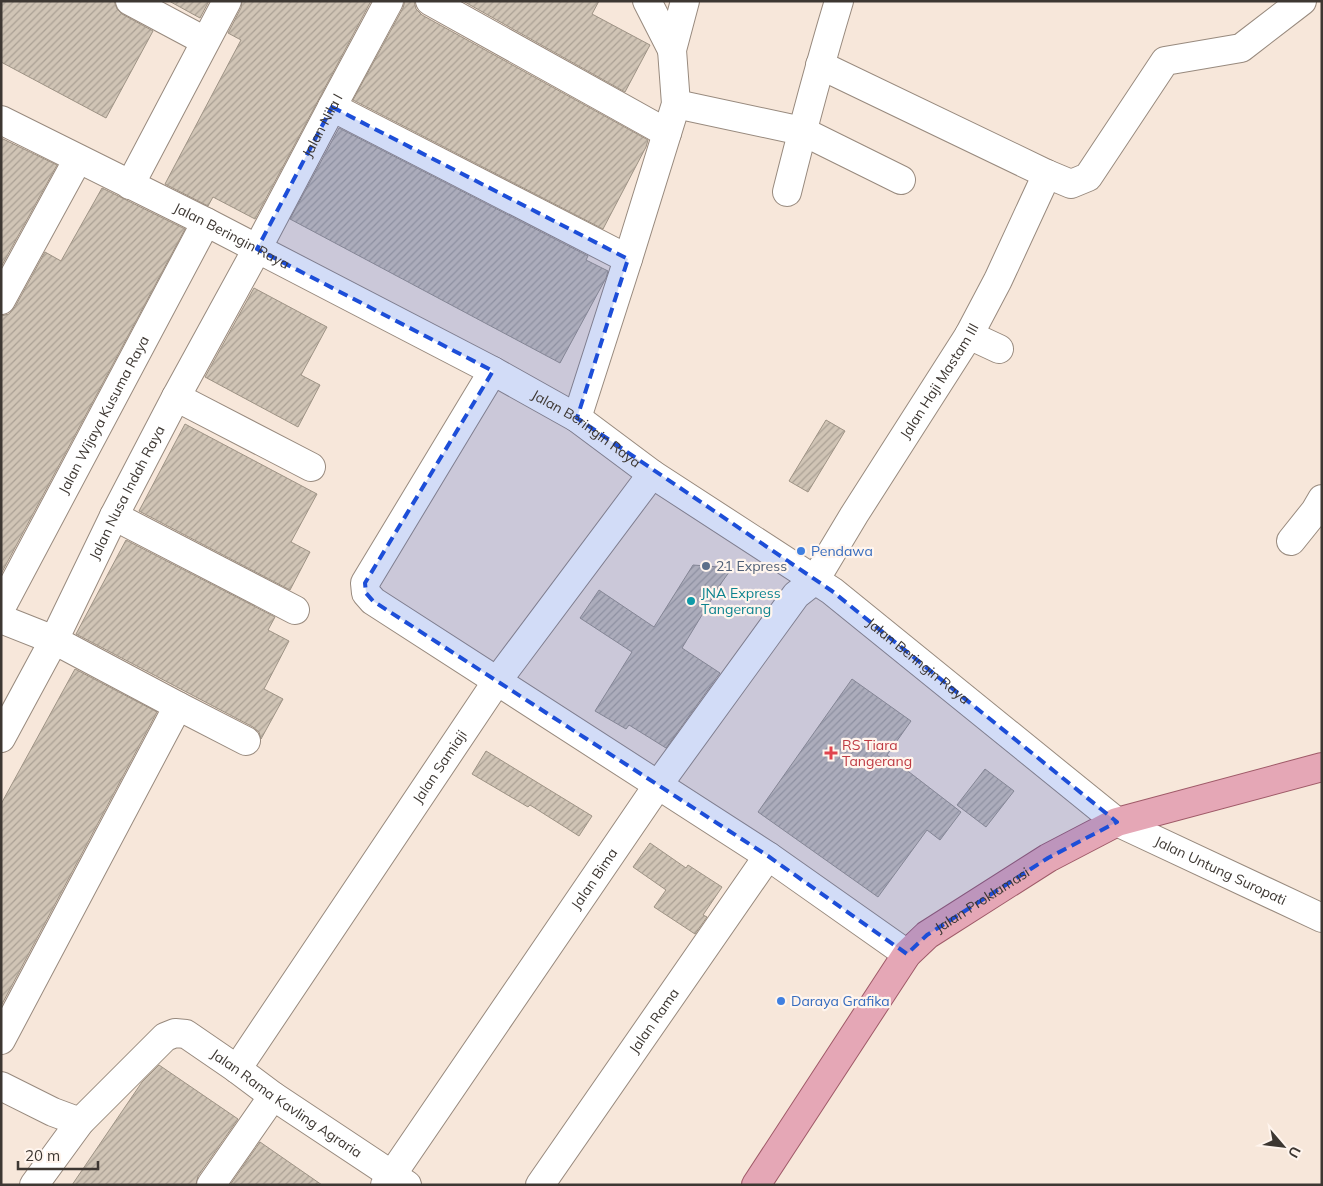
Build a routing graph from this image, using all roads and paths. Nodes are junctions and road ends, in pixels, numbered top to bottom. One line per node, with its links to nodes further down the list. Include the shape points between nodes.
1 (130, 1): 9 (street)
2 (226, 1): 9 (street)
3 (389, 1): 13 (street, Jalan Nila I)
4 (430, 1): 16 (street)
5 (647, 1): 10 (street)
6 (685, 1): 10 (street)
7 (839, 1): 11 (street)
8 (1302, 1): 18 (street, via 1241,48 1165,61 1088,177 1071,184)
9 (205, 41): 20 (street)
10 (672, 50): 12 (street)
11 (820, 65): 15 (street); 18 (street)
12 (676, 104): 15 (street); 16 (street)
13 (332, 107): 23 (street, Jalan Nila I); 24 (street)
14 (1, 120): 17 (street, Jalan Beringin Raya)
15 (802, 131): 19 (street); 21 (street)
16 (667, 133): 24 (street)
17 (78, 159): 20 (street, Jalan Beringin Raya); 25 (street)
18 (1047, 174): 26 (street, Jalan Haji Mastam III)
19 (901, 180)
20 (130, 185): 22 (street, Jalan Beringin Raya)
21 (787, 192)
22 (206, 222): 23 (street, Jalan Beringin Raya); 37 (street, Jalan Wijaya Kusuma Raya)
23 (257, 249): 28 (street, Jalan Beringin Raya); 29 (street, Jalan Nusa Indah Raya)
24 (628, 259): 30 (street)
25 (1, 300)
26 (969, 335): 27 (street); 36 (street, Jalan Haji Mastam III)
27 (999, 349)
28 (493, 371): 30 (street, Jalan Beringin Raya); 40 (street, via 365,583 366,593 373,601)
29 (176, 397): 31 (street); 34 (street, Jalan Nusa Indah Raya)
30 (577, 418): 32 (street, Jalan Beringin Raya)
31 (312, 468)
32 (652, 474): 36 (street, Jalan Beringin Raya); 40 (street, Jalan Samiaji)
33 (1322, 499): 35 (street)
34 (114, 516): 38 (street); 39 (street, Jalan Nusa Indah Raya)
35 (1291, 541)
36 (815, 580): 45 (street, Jalan Bima, via 796,595); 46 (street, Jalan Beringin Raya)
37 (5, 592)
38 (294, 610)
39 (31, 630): 41 (street); 42 (street, Jalan Nusa Indah Raya)
40 (497, 681): 45 (street); 51 (street, Jalan Samiaji)
41 (178, 706): 43 (street); 50 (street)
42 (1, 738)
43 (246, 741)
44 (1322, 768): 46 (main road, Jalan Proklamasi)
45 (658, 786): 47 (street); 55 (street, Jalan Bima)
46 (1117, 822): 48 (street, Jalan Untung Suropati); 49 (main road, Jalan Proklamasi, via 1048,858 927,935)
47 (768, 856): 49 (street); 58 (street, Jalan Rama)
48 (1322, 918)
49 (907, 954): 59 (main road, Jalan Proklamasi)
50 (1, 1040)
51 (237, 1069): 53 (street, Jalan Rama Kavling Agraria); 54 (street, Jalan Rama Kavling Agraria, via 186,1034 175,1032 165,1037)
52 (1, 1086): 54 (street)
53 (273, 1096): 55 (street, Jalan Rama Kavling Agraria); 57 (street)
54 (80, 1122): 56 (street)
55 (394, 1181)
56 (34, 1185)
57 (211, 1185)
58 (540, 1185)
59 (756, 1185)

